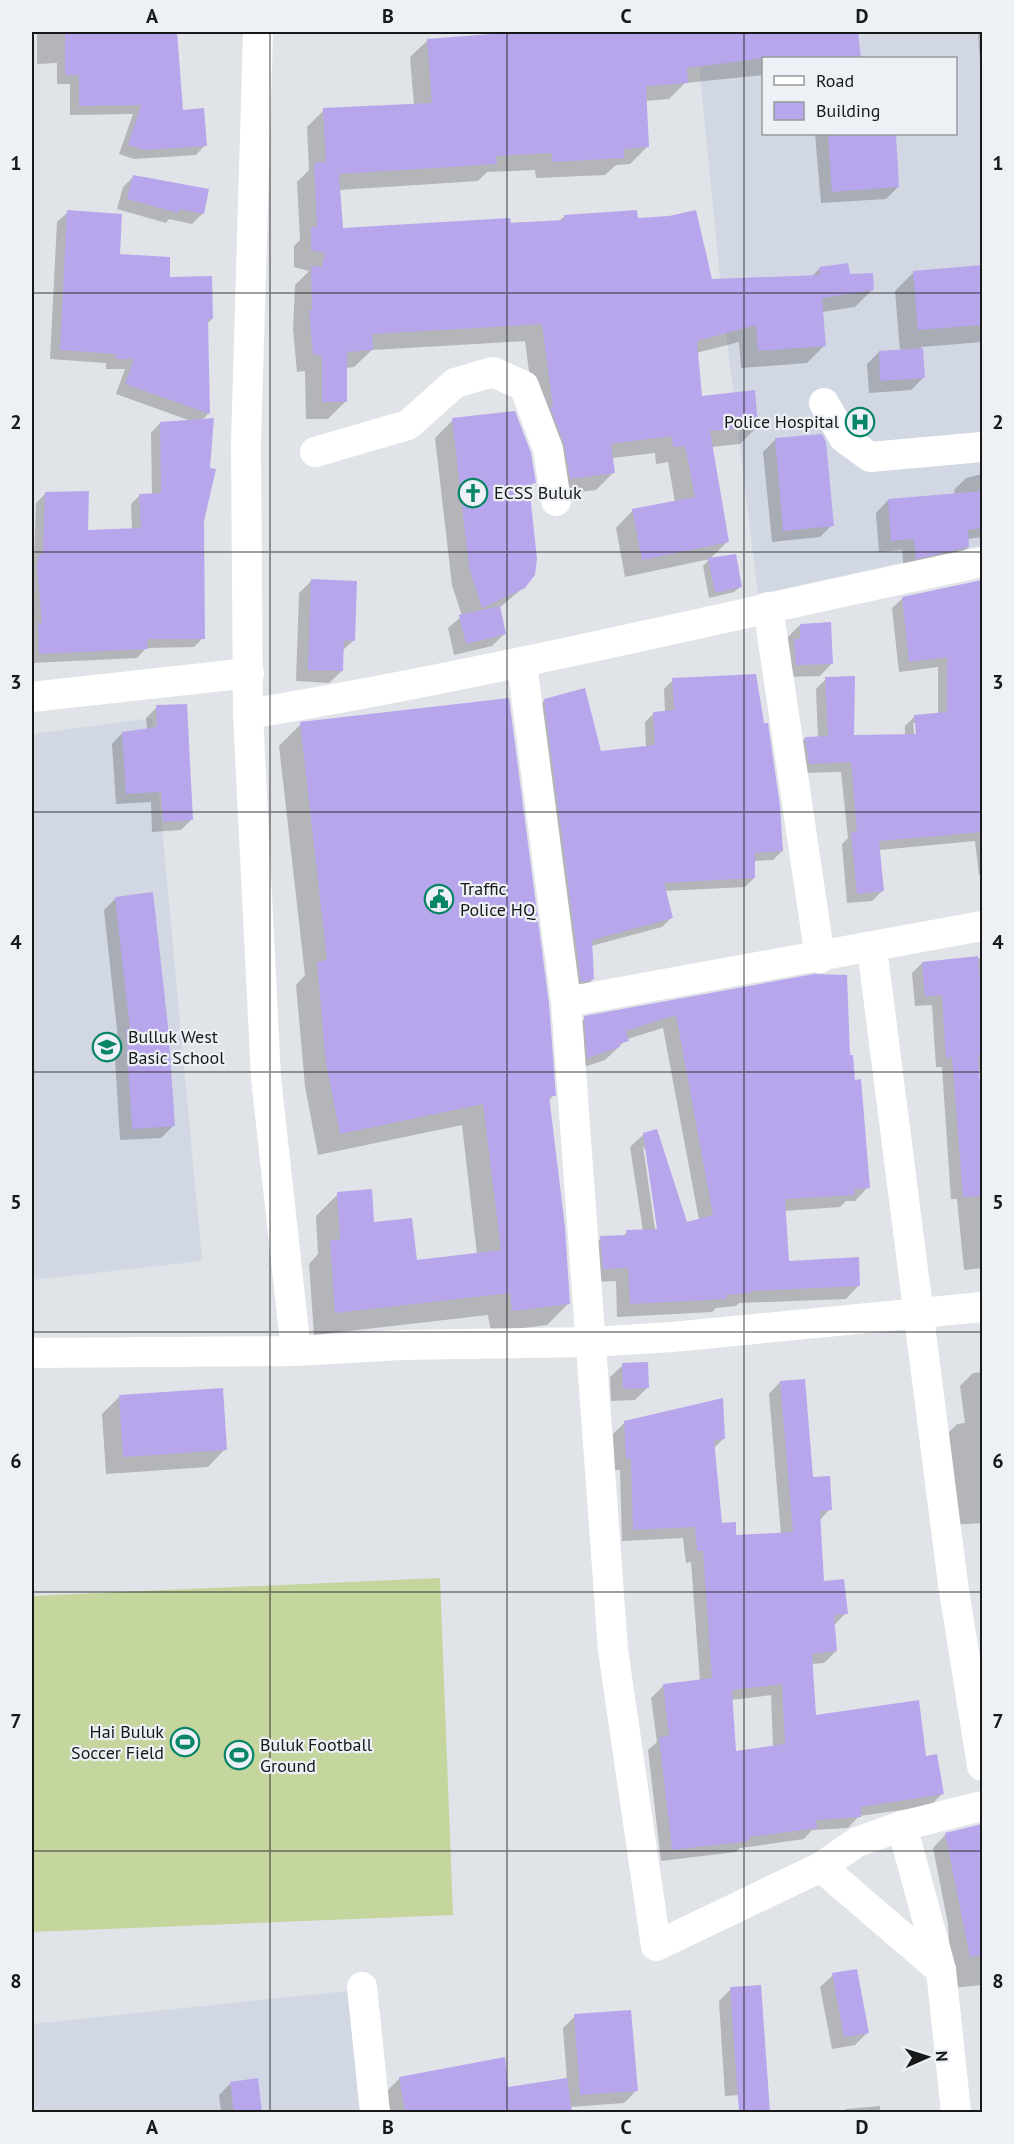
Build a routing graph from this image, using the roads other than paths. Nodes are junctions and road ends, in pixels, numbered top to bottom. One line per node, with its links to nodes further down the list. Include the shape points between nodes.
1 (258, 32): 9 (street, via 246,444)
2 (824, 403): 3 (street, via 844,438 870,457)
3 (982, 447)
4 (315, 452): 5 (street, via 408,425 455,383 493,372 524,386 549,449)
5 (556, 501)
6 (982, 561): 7 (street)
7 (768, 607): 8 (street); 14 (street)
8 (522, 664): 11 (street); 15 (street)
9 (249, 673): 10 (street); 11 (street)
10 (32, 697)
11 (248, 714): 19 (street, via 266,1078)
12 (982, 926): 13 (street)
13 (872, 948): 14 (street); 17 (street)
14 (820, 958): 15 (street)
15 (566, 1002): 18 (street)
16 (982, 1307): 17 (street)
17 (919, 1311): 18 (street); 21 (street, via 952,1584)
18 (591, 1342): 19 (street); 24 (street, via 613,1650 656,1946)
19 (296, 1351): 20 (street)
20 (32, 1353)
21 (982, 1766)
22 (982, 1806): 23 (street)
23 (902, 1827): 24 (street, via 857,1842); 25 (street)
24 (821, 1867): 25 (street)
25 (941, 1970): 28 (street)
26 (362, 1987): 27 (street)
27 (375, 2112)
28 (956, 2112)

